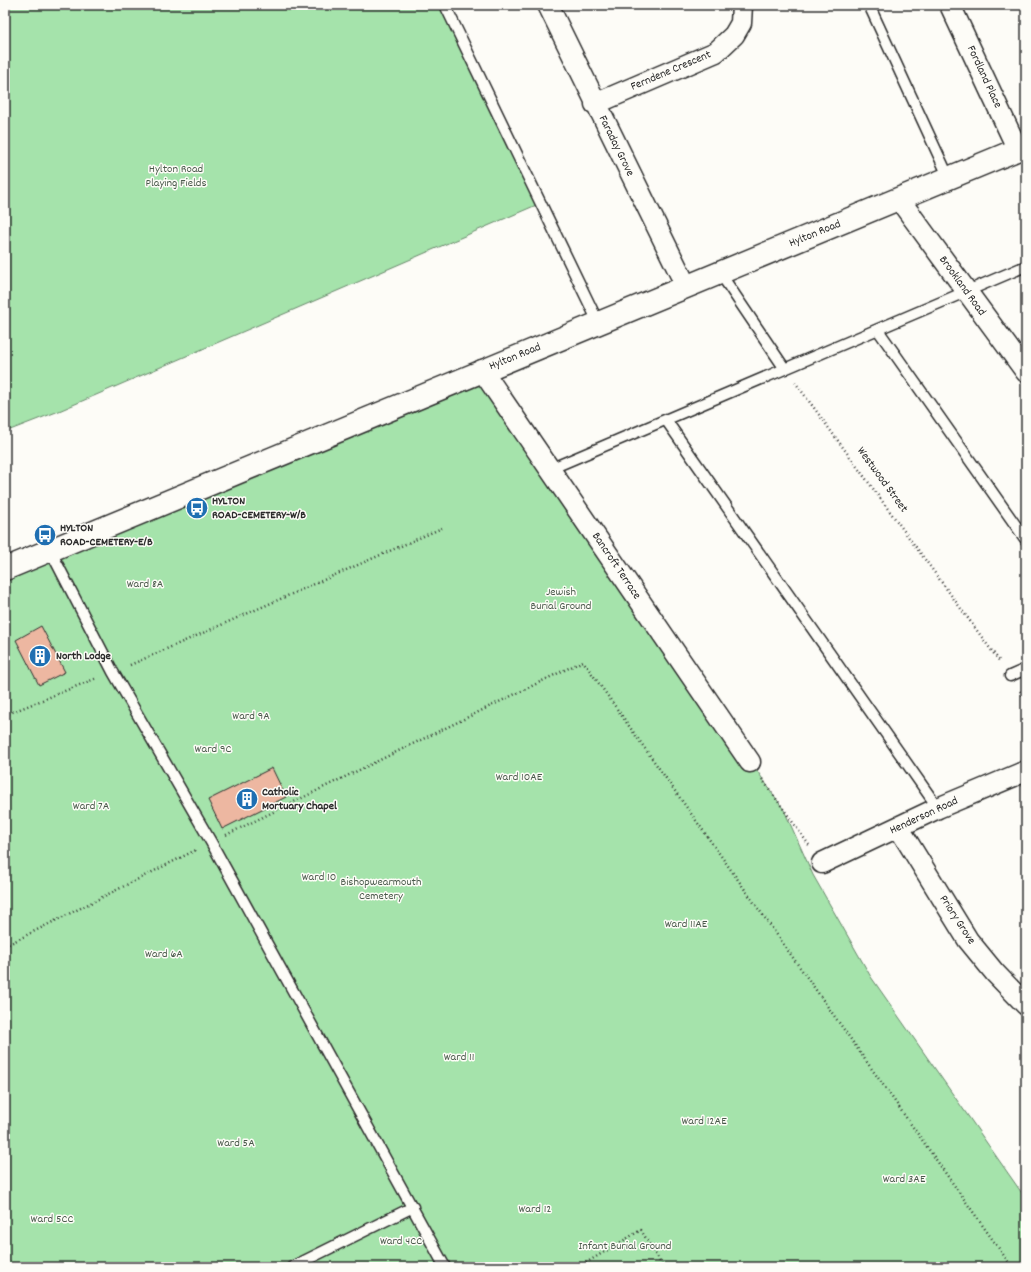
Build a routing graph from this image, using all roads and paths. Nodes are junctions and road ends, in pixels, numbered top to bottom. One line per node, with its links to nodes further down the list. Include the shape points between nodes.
1 (445, 5): 14 (lane)
2 (548, 5): 6 (street, Faraday Grove)
3 (742, 5): 6 (street, Ferndene Crescent, via 741,23 734,35 716,52)
4 (869, 5): 8 (lane)
5 (950, 5): 7 (street, Fordland Place)
6 (595, 104): 12 (street, Faraday Grove)
7 (1022, 148): 8 (street, Hylton Road)
8 (949, 178): 9 (street, Hylton Road)
9 (898, 199): 11 (street, Hylton Road); 13 (street, Brookland Road)
10 (1026, 266): 13 (lane)
11 (720, 273): 12 (street, Hylton Road); 16 (lane)
12 (686, 286): 14 (street, Hylton Road)
13 (966, 292): 15 (lane); 18 (street, Brookland Road)
14 (599, 324): 17 (street, Hylton Road)
15 (878, 330): 16 (lane); 22 (lane)
16 (785, 369): 19 (lane); 27 (path, Westwood Street)
17 (482, 370): 20 (street, Bancroft Terrace); 23 (street, Hylton Road)
18 (1026, 372)
19 (666, 420): 20 (lane); 32 (lane)
20 (550, 469): 30 (street, Bancroft Terrace)
21 (442, 528): 26 (path)
22 (1026, 540)
23 (50, 550): 24 (street, Hylton Road); 26 (lane)
24 (5, 569)
25 (1026, 668): 27 (lane)
26 (113, 672): 29 (path); 34 (lane)
27 (1010, 676): 28 (path, Westwood Street)
28 (1026, 701)
29 (5, 716)
30 (750, 762): 35 (path)
31 (1026, 771): 32 (street, Henderson Road)
32 (938, 808): 33 (street, Henderson Road)
33 (899, 828): 35 (street, Henderson Road); 37 (street, Priory Grove, via 968,940)
34 (211, 842): 36 (path); 38 (lane); 43 (path, via 583,661)
35 (822, 863)
36 (5, 946)
37 (1026, 1005)
38 (413, 1208): 39 (lane); 40 (lane)
39 (292, 1267)
40 (445, 1267)
41 (579, 1267): 42 (path, via 641,1230)
42 (663, 1267)
43 (1012, 1267)

